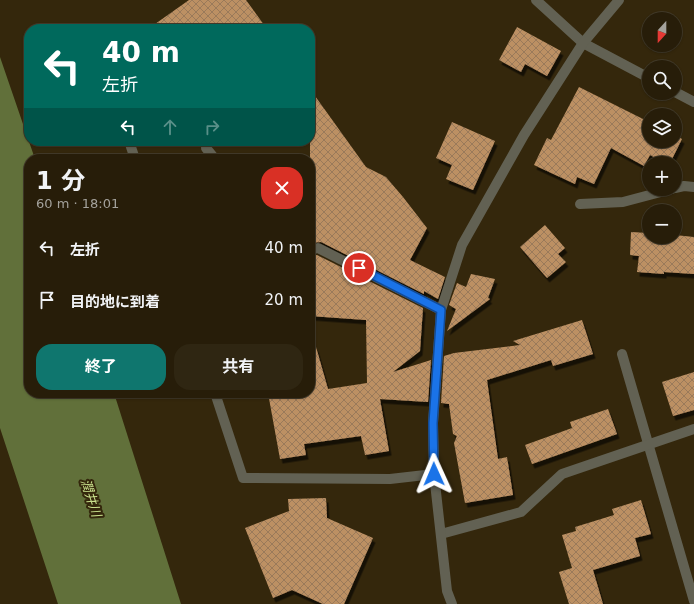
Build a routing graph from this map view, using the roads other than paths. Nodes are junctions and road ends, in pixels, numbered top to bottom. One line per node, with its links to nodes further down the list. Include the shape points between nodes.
1 (536, 0): 3 (street)
2 (619, 0): 3 (street)
3 (584, 43): 4 (street); 14 (street, via 524,135 462,245)
4 (642, 74)
5 (682, 96): 6 (street)
6 (694, 102)
7 (206, 148): 8 (street)
8 (211, 154)
9 (682, 186): 10 (street)
10 (694, 187)
11 (646, 196): 12 (street, via 623,202)
12 (580, 204)
13 (315, 249): 14 (street)
14 (441, 310): 19 (street, via 433,423)
15 (622, 354): 18 (street)
16 (216, 398): 19 (street, via 243,478 390,479)
17 (694, 429): 18 (street)
18 (649, 445): 20 (street, via 562,474 521,512); 21 (street)
19 (434, 474): 20 (street)
20 (441, 534): 22 (street, via 447,591)
21 (694, 601)
22 (452, 604)

